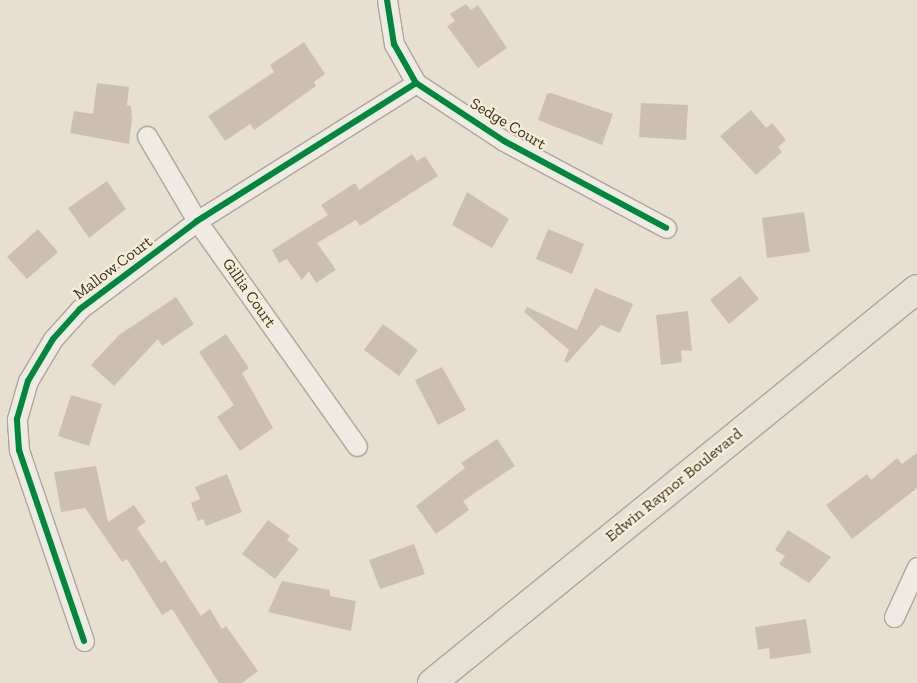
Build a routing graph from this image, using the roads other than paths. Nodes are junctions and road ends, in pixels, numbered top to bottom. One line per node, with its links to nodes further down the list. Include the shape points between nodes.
1 (388, 0): 2 (street, Sedge Court, via 394,44)
2 (416, 83): 4 (street, Mallow Court); 5 (street, Sedge Court, via 504,141)
3 (148, 136): 4 (street, Gillia Court)
4 (197, 221): 7 (street, Gillia Court); 10 (street, Mallow Court, via 80,309 58,333 28,381 17,419 19,450)
5 (666, 228)
6 (917, 289): 11 (main road, Edwin Raynor Boulevard)
7 (357, 446)
8 (917, 567): 9 (street)
9 (894, 617)
10 (84, 641)
11 (432, 683)

